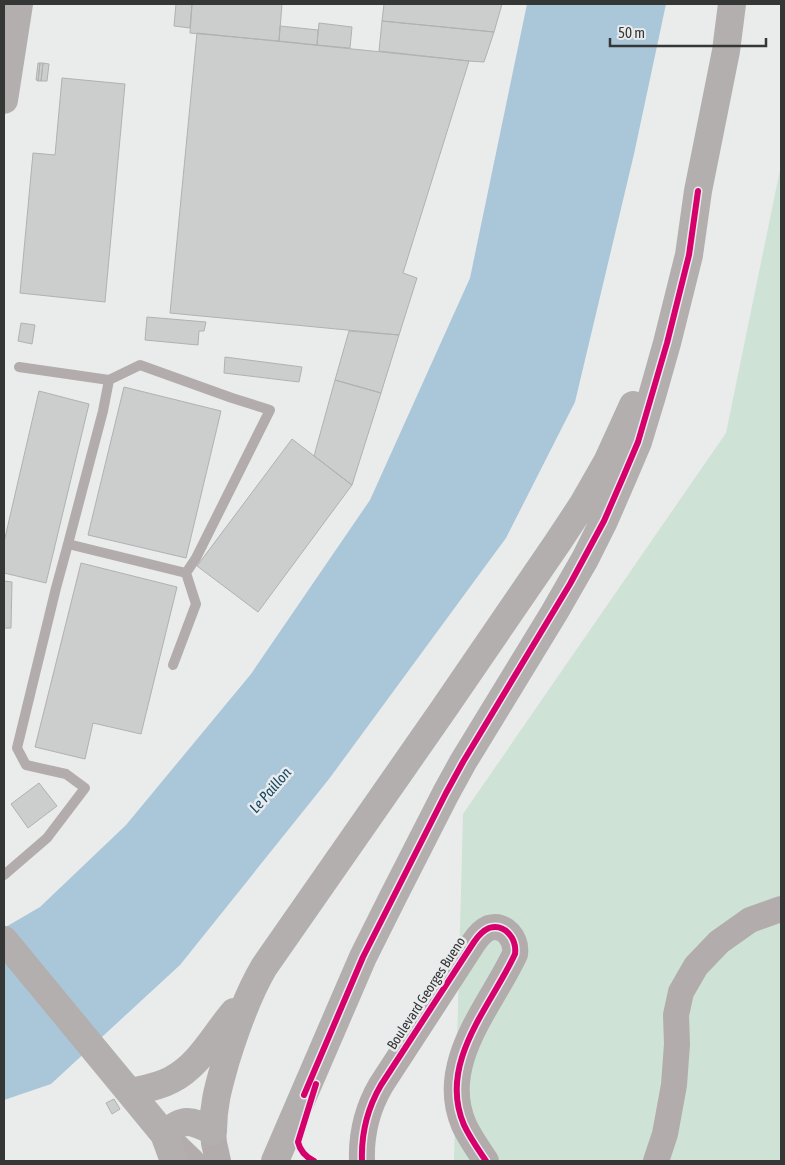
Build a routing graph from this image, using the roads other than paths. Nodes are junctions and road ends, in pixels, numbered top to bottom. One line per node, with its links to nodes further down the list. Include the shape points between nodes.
1 (19, 4): 3 (main road)
2 (732, 4): 4 (main road, via 726,51)
3 (4, 100)
4 (698, 191): 13 (main road, via 677,249 655,341 639,391 607,462 558,542 264,967); 20 (main road, via 689,254 667,343 638,442 604,521 554,613 446,793 394,894)
5 (19, 368): 6 (lane)
6 (109, 380): 7 (lane); 8 (lane, via 140,366 270,410)
7 (68, 544): 8 (lane); 10 (lane, via 17,748 26,765 66,774 85,788 47,838)
8 (186, 573): 9 (lane, via 196,604)
9 (173, 665)
10 (4, 875)
11 (781, 909): 23 (street, via 750,920 719,942 696,966 681,992 676,1015 674,1085 665,1134)
12 (4, 940): 14 (main road)
13 (250, 994): 14 (main road, via 194,1064 170,1081); 15 (main road, via 219,1085)
14 (130, 1092): 16 (main road)
15 (213, 1131): 16 (main road, via 187,1121); 19 (street)
16 (164, 1134): 17 (main road); 18 (street)
17 (174, 1161)
18 (192, 1161)
19 (218, 1161)
20 (275, 1161)
21 (362, 1161): 22 (street, Boulevard Georges Bueno, via 366,1118 374,1097 474,942 487,929 500,927 515,943 515,954 474,1027 461,1060 458,1087 464,1124)
22 (486, 1161)
23 (656, 1161)

